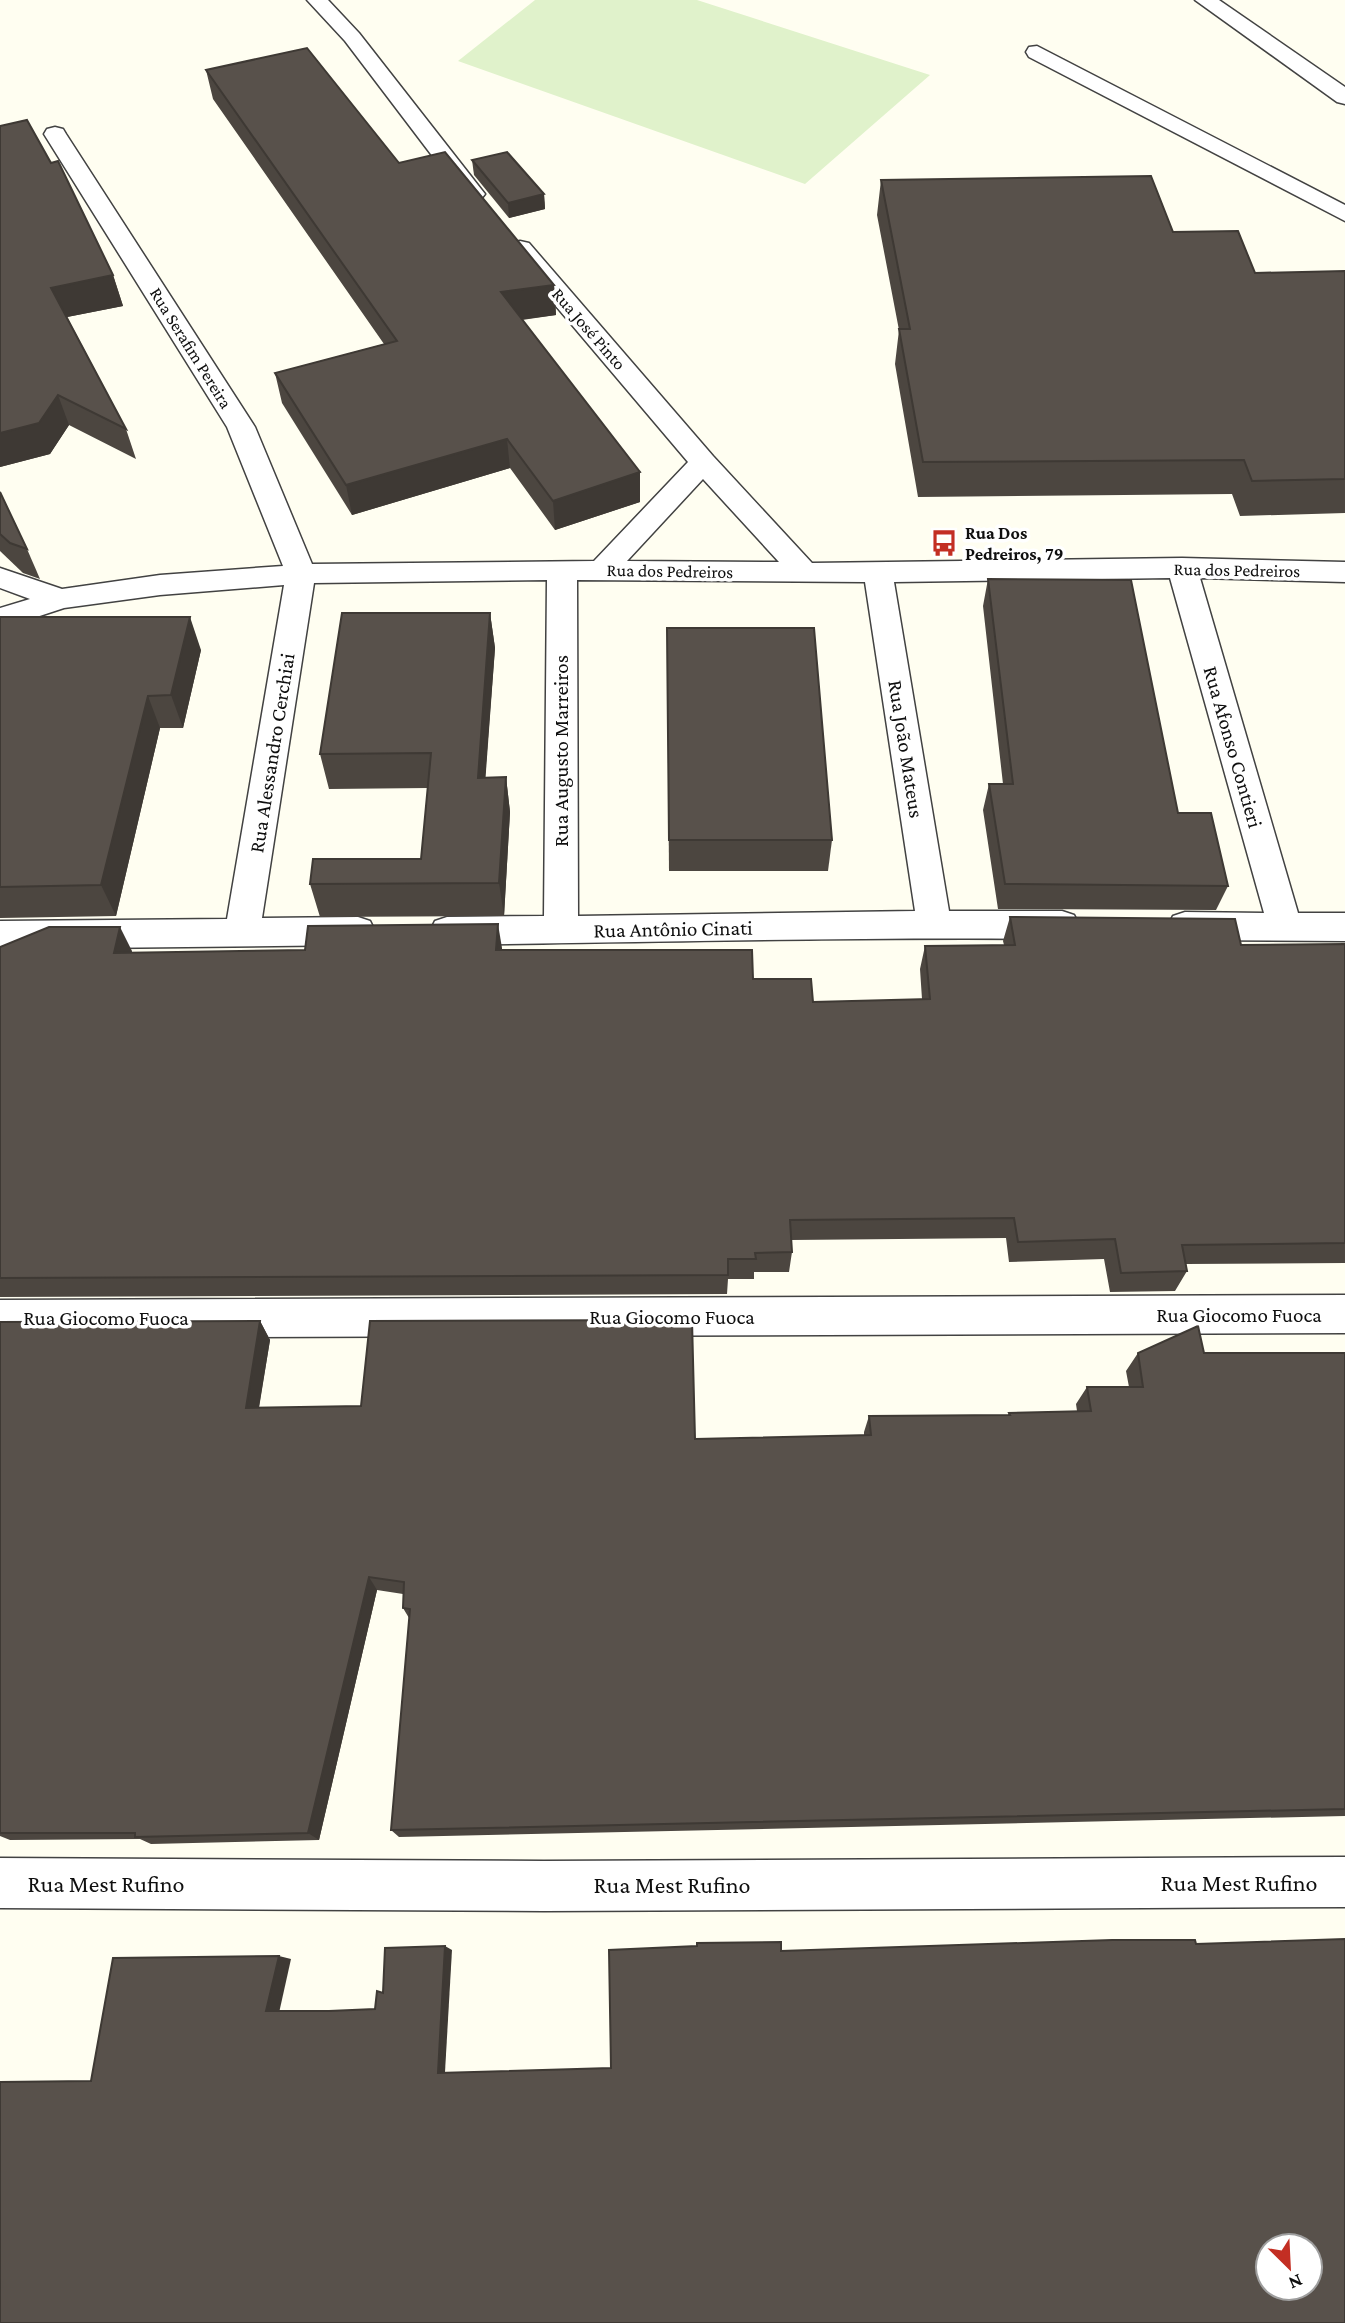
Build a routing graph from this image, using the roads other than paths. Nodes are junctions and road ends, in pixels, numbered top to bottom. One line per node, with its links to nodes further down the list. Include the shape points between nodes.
1 (317, 0): 7 (street, Rua José Pinto, via 352,37 497,221)
2 (1205, 0): 4 (street)
3 (1037, 52): 6 (street)
4 (1345, 97)
5 (55, 134): 14 (street, Rua Serafim Pereira, via 241,427)
6 (1345, 214)
7 (704, 462): 9 (street); 11 (street, Rua José Pinto)
8 (1182, 568): 12 (street, Rua dos Pedreiros); 13 (street, Rua dos Pedreiros); 21 (street, Rua Afonso Contieri)
9 (602, 570): 10 (street, Rua dos Pedreiros); 11 (street, Rua dos Pedreiros)
10 (562, 571): 14 (street, Rua dos Pedreiros); 23 (street, Rua Augusto Marreiros)
11 (804, 572): 13 (street, Rua dos Pedreiros)
12 (1345, 572)
13 (878, 573): 18 (street, Rua João Mateus)
14 (301, 574): 16 (street, Rua dos Pedreiros, via 160,584); 24 (street, Rua Alessandro Cerchiai)
15 (0, 578): 16 (street)
16 (61, 599): 17 (street, Rua dos Pedreiros)
17 (0, 619)
18 (934, 924): 19 (street, Rua Antônio Cinati); 23 (street, Rua Antônio Cinati)
19 (1096, 925)
20 (1150, 926): 21 (street)
21 (1285, 927): 22 (street)
22 (1345, 927)
23 (561, 931): 24 (street, Rua Antônio Cinati)
24 (242, 932): 25 (street, Rua Antônio Cinati)
25 (0, 935)
26 (1345, 1314): 27 (street, Rua Giocomo Fuoca)
27 (0, 1319)
28 (1345, 1882): 29 (street, Rua Mest Rufino)
29 (0, 1883)

